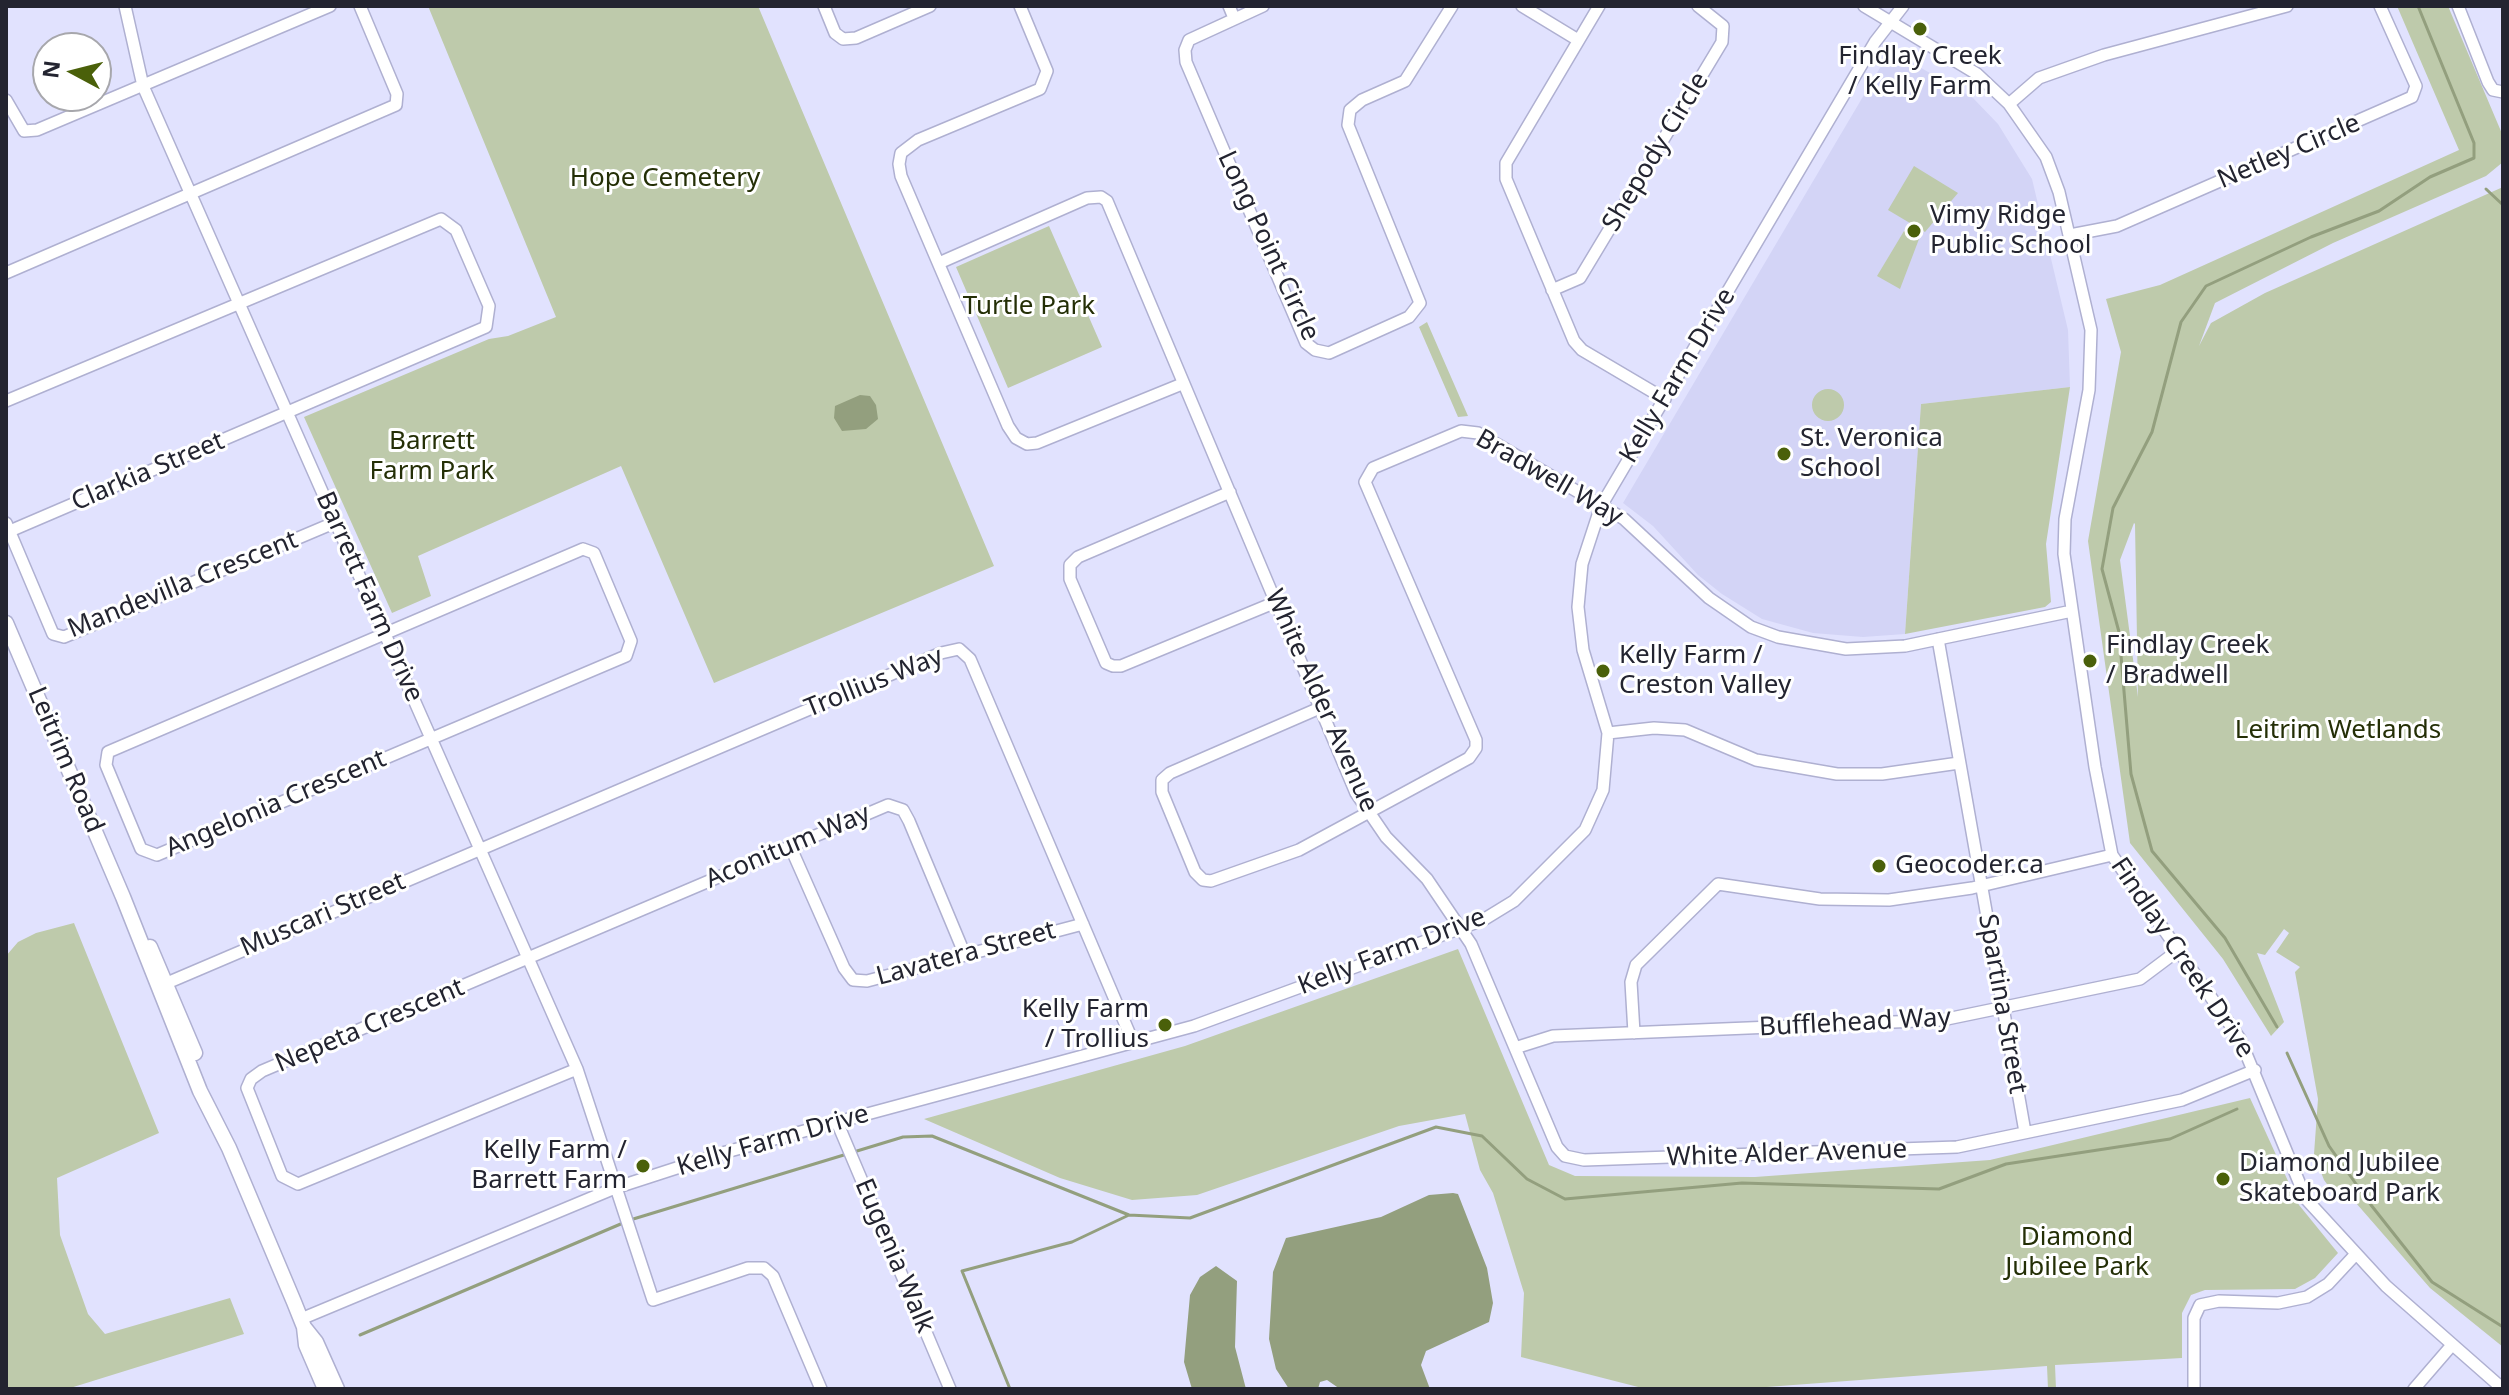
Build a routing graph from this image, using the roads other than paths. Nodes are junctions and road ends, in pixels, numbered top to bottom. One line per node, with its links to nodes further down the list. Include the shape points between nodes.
1 (125, 6): 21 (street, Barrett Farm Drive)
2 (330, 6): 21 (street)
3 (360, 6): 25 (street, via 397,94 396,105)
4 (824, 6): 5 (street, via 843,39)
5 (930, 6)
6 (1020, 6): 27 (street, via 1047,71 1040,89 918,140 901,153 901,176)
7 (1229, 6): 18 (street)
8 (1263, 6): 18 (street, Long Point Circle)
9 (1452, 6): 18 (street, Long Point Circle, via 1405,81 1362,100 1350,110 1348,125 1420,303 1409,317 1329,353 1306,343 1186,62 1189,40)
10 (1522, 6): 20 (street)
11 (1599, 6): 20 (street)
12 (1698, 6): 29 (street, Shepody Circle, via 1723,26 1722,42 1580,278)
13 (1864, 6): 19 (street, Findlay Creek Drive)
14 (1903, 6): 19 (street, Kelly Farm Drive)
15 (2287, 6): 24 (street, via 2104,55 2039,78)
16 (2380, 6): 26 (street, Netley Circle, via 2416,86 2412,97 2117,226)
17 (2458, 6): 22 (street, via 2488,82)
18 (1234, 18)
19 (1889, 21): 24 (street, Findlay Creek Drive, via 1977,74); 32 (street, Kelly Farm Drive)
20 (1578, 40): 29 (street, via 1506,163 1506,179)
21 (143, 86): 23 (street, via 37,130 24,131); 25 (street, Barrett Farm Drive)
22 (2503, 92)
23 (6, 100)
24 (2009, 104): 26 (street, Findlay Creek Drive, via 2046,157)
25 (191, 195): 28 (street); 30 (street, Barrett Farm Drive)
26 (2070, 235): 40 (street, Findlay Creek Drive, via 2091,330 2089,390 2065,519)
27 (939, 263): 31 (street, via 1008,426 1027,444 1051,439); 31 (street, White Alder Avenue, via 1087,198 1101,197 1112,208)
28 (6, 273)
29 (1552, 290): 32 (street, via 1582,350)
30 (239, 304): 33 (street); 34 (street, Barrett Farm Drive); 34 (street, Clarkia Street, via 441,219 456,230 489,306 486,327)
31 (1182, 384): 35 (street, White Alder Avenue)
32 (1665, 399): 36 (street, Kelly Farm Drive)
33 (6, 401)
34 (287, 413): 37 (street, Barrett Farm Drive); 38 (street, Clarkia Street)
35 (1230, 492): 39 (street, White Alder Avenue); 39 (street, via 1078,557 1070,565 1070,579 1106,663 1113,666)
36 (1601, 506): 43 (street, Bradwell Way, via 1751,627 1805,644 1846,649); 45 (street, Kelly Farm Drive, via 1582,564 1578,607 1583,650); 48 (street, Bradwell Way, via 1469,430 1368,474 1366,487 1476,748 1469,758)
37 (336, 522): 38 (street, Mandevilla Crescent, via 64,637 53,634); 42 (street, Barrett Farm Drive)
38 (8, 527)
39 (1276, 602): 44 (street, White Alder Avenue)
40 (2072, 611): 43 (street, Bradwell Way); 51 (street, Findlay Creek Drive)
41 (6, 623): 53 (main road, Leitrim Road)
42 (384, 632): 46 (street, Barrett Farm Drive); 46 (street, via 583,549 594,553 631,641 626,656); 46 (street, Angelonia Crescent, via 108,752 106,765 137,843 145,853 157,855)
43 (1938, 639): 47 (street, Spartina Street)
44 (1322, 707): 48 (street, White Alder Avenue); 48 (street, via 1162,780 1162,792 1195,872 1211,881 1299,850)
45 (1608, 733): 47 (street, via 1685,730 1756,760 1837,774 1882,774); 55 (street, Kelly Farm Drive, via 1603,790 1585,830 1514,901)
46 (431, 739): 50 (street, Barrett Farm Drive)
47 (1959, 763): 52 (street, Spartina Street)
48 (1368, 812): 55 (street, White Alder Avenue)
49 (790, 846): 57 (street, Lavatera Street, via 853,980 867,981); 57 (street, Aconitum Way, via 888,805 903,810); 58 (street, Aconitum Way)
50 (480, 848): 54 (street, Trollius Way, via 959,649 970,659); 58 (street, Barrett Farm Drive); 59 (street, Muscari Street)
51 (2112, 855): 52 (street); 56 (street, Findlay Creek Drive)
52 (1981, 886): 60 (street, Spartina Street); 61 (street, via 1926,897 1856,901 1718,884 1636,965 1631,982)
53 (123, 897): 59 (main road, Leitrim Road); 68 (main road, Leitrim Road, via 200,1091)
54 (1083, 924): 57 (street, Lavatera Street); 62 (street, Trollius Way)
55 (1462, 928): 62 (street, Kelly Farm Drive, via 1194,1026); 63 (street, White Alder Avenue)
56 (2180, 949): 60 (street, Bufflehead Way, via 2140,979); 65 (street, Findlay Creek Drive)
57 (965, 955)
58 (528, 958): 64 (street, Barrett Farm Drive); 64 (street, Nepeta Crescent, via 255,1075 248,1082 248,1096 282,1176 292,1183 306,1182)
59 (167, 983): 68 (main road, Leitrim Road)
60 (2005, 1009): 61 (street, Bufflehead Way, via 1920,1022); 67 (street, Spartina Street)
61 (1634, 1033): 63 (street, Bufflehead Way, via 1545,1037)
62 (1133, 1042): 66 (street, Kelly Farm Drive)
63 (1518, 1047): 67 (street, White Alder Avenue, via 1557,1147 1571,1159 1921,1150)
64 (577, 1069): 69 (street, Barrett Farm Drive)
65 (2255, 1070): 67 (street, White Alder Avenue, via 2182,1100); 70 (street, Findlay Creek Drive, via 2306,1199)
66 (837, 1122): 69 (street, Kelly Farm Drive); 76 (street, Eugenia Walk)
67 (2025, 1132)
68 (229, 1148): 71 (main road, Leitrim Road)
69 (615, 1188): 71 (street, Kelly Farm Drive); 75 (street, Barrett Farm Drive, via 653,1300 748,1268 764,1268 773,1276)
70 (2355, 1255): 72 (street, Findlay Creek Drive); 77 (street, via 2328,1284 2307,1297 2200,1305 2194,1318)
71 (302, 1323): 73 (main road, Leitrim Road); 74 (main road, Leitrim Road)
72 (2452, 1345): 78 (street); 79 (street, Findlay Creek Drive)
73 (325, 1389)
74 (337, 1389)
75 (821, 1389)
76 (950, 1389)
77 (2194, 1389)
78 (2414, 1389)
79 (2503, 1389)

